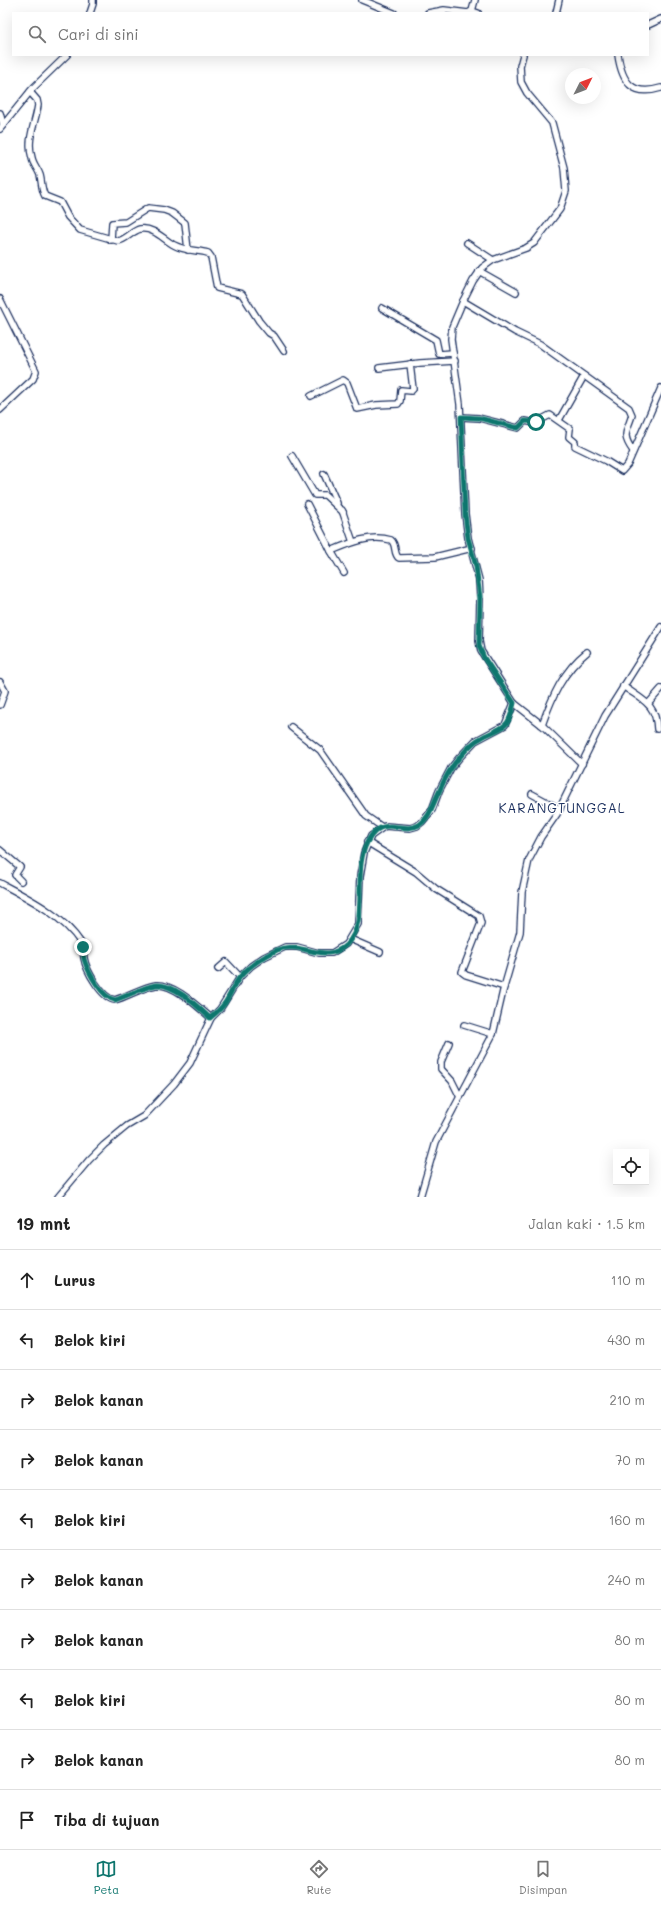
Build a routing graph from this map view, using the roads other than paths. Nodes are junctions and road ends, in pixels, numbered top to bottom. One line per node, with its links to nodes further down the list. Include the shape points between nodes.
1 (92, 0): 5 (street)
2 (362, 0): 6 (street)
3 (475, 0): 9 (street)
4 (559, 0): 10 (street)
5 (90, 12)
6 (392, 12)
7 (433, 12): 8 (street)
8 (460, 12)
9 (475, 12)
10 (556, 12)
11 (661, 19): 12 (street)
12 (649, 25)
13 (66, 56): 17 (street)
14 (523, 56): 23 (street, via 520,66 521,82 552,123 564,168 566,192 560,209 534,243)
15 (618, 56): 16 (street, via 623,76 631,86 643,91)
16 (661, 88)
17 (30, 92): 19 (street); 20 (street, via 38,105 30,148 43,192 47,197 60,202 68,217 80,230)
18 (0, 113): 19 (street)
19 (2, 127)
20 (111, 240): 22 (street, via 124,239 135,231 146,229); 22 (street, via 112,223 126,222 146,208 153,207 169,212 184,222)
21 (467, 243): 23 (street)
22 (188, 250): 29 (street, via 208,253 218,288 242,294 259,321)
23 (493, 260): 24 (street)
24 (479, 271): 25 (street); 27 (street)
25 (516, 292)
26 (0, 299): 37 (street, via 36,371 33,379)
27 (462, 301): 30 (street, via 452,327); 34 (street, via 540,344)
28 (382, 308): 30 (street, via 436,340 439,354)
29 (284, 351)
30 (453, 353): 31 (street)
31 (455, 361): 32 (street); 38 (street)
32 (410, 364): 33 (street); 36 (street, via 413,389 400,391 398,404 376,404 358,409 347,383 343,380)
33 (379, 368)
34 (584, 376): 39 (street); 40 (street, via 630,409 632,415 625,434)
35 (661, 388): 40 (street)
36 (311, 396)
37 (0, 410)
38 (461, 417): 39 (street, via 479,418 518,428 525,421 535,423 549,415); 46 (street, via 465,514)
39 (559, 420): 40 (street, via 570,429 569,437 575,442 574,446 621,470 627,467)
40 (633, 451)
41 (292, 456): 44 (street, via 315,495 325,495)
42 (324, 474): 44 (street, via 333,498)
43 (307, 504): 47 (street)
44 (342, 512): 45 (street)
45 (353, 542): 46 (street, via 372,538 391,540 398,558 436,557); 47 (street)
46 (472, 548): 54 (street, via 480,598 479,646 484,658)
47 (331, 551): 48 (street)
48 (344, 573)
49 (661, 627): 52 (street)
50 (587, 652): 57 (street, via 573,665 560,684)
51 (0, 682): 56 (street, via 5,691)
52 (623, 686): 55 (street); 60 (street)
53 (661, 689): 55 (street)
54 (514, 703): 57 (street); 63 (street, via 505,725 476,741 451,768 432,810 422,822 410,828)
55 (648, 704): 59 (street, via 655,712)
56 (0, 705)
57 (542, 725): 60 (street)
58 (291, 727): 63 (street, via 320,750 366,816)
59 (657, 729)
60 (582, 764): 62 (street)
61 (532, 794): 62 (street)
62 (560, 809): 72 (street, via 529,860 522,892 520,932)
63 (382, 827): 64 (street)
64 (368, 842): 68 (street, via 360,876 358,924); 72 (street, via 478,916 481,923 462,972)
65 (0, 850): 66 (street, via 20,867 15,875)
66 (21, 880)
67 (0, 883): 73 (street, via 57,918 77,938 83,947 89,969 100,990 108,998 115,1000 160,985 178,992)
68 (350, 939): 69 (street); 71 (street, via 332,953 319,953 297,947 279,949 251,966)
69 (380, 952)
70 (218, 969): 71 (street, via 226,962)
71 (240, 977): 73 (street, via 225,1003)
72 (504, 987): 75 (street)
73 (210, 1018): 78 (street, via 190,1063 174,1084 144,1116 115,1135 96,1152)
74 (464, 1024): 75 (street)
75 (493, 1034): 77 (street)
76 (449, 1043): 77 (street, via 441,1062 441,1069 452,1081)
77 (460, 1098): 79 (street, via 436,1142)
78 (58, 1197)
79 (420, 1197)

